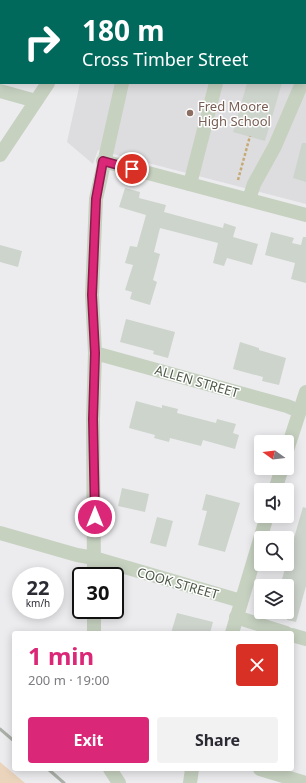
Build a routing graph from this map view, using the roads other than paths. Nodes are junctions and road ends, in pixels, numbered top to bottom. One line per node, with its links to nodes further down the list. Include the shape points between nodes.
1 (47, 84): 6 (street)
2 (122, 84): 8 (street)
3 (216, 84): 9 (street)
4 (302, 84): 10 (street)
5 (0, 91): 6 (street)
6 (36, 101): 7 (street)
7 (0, 155)
8 (103, 161): 9 (street); 12 (street, via 96,199 92,295)
9 (190, 184): 10 (street)
10 (249, 199): 11 (street)
11 (306, 215)
12 (95, 353): 14 (street, ALLEN STREET); 18 (street)
13 (306, 392): 14 (street)
14 (299, 411): 15 (street)
15 (292, 435)
16 (265, 523): 20 (street)
17 (0, 533): 18 (street, COOK STREET)
18 (94, 558): 19 (street); 20 (street, COOK STREET)
19 (94, 567)
20 (241, 601): 21 (street)
21 (236, 617): 24 (street); 25 (street)
22 (94, 619): 23 (street)
23 (94, 631)
24 (232, 631)
25 (280, 631)
26 (294, 636): 27 (street)
27 (306, 639)
28 (192, 771): 30 (street)
29 (267, 771): 31 (street)
30 (190, 783)
31 (306, 783)

